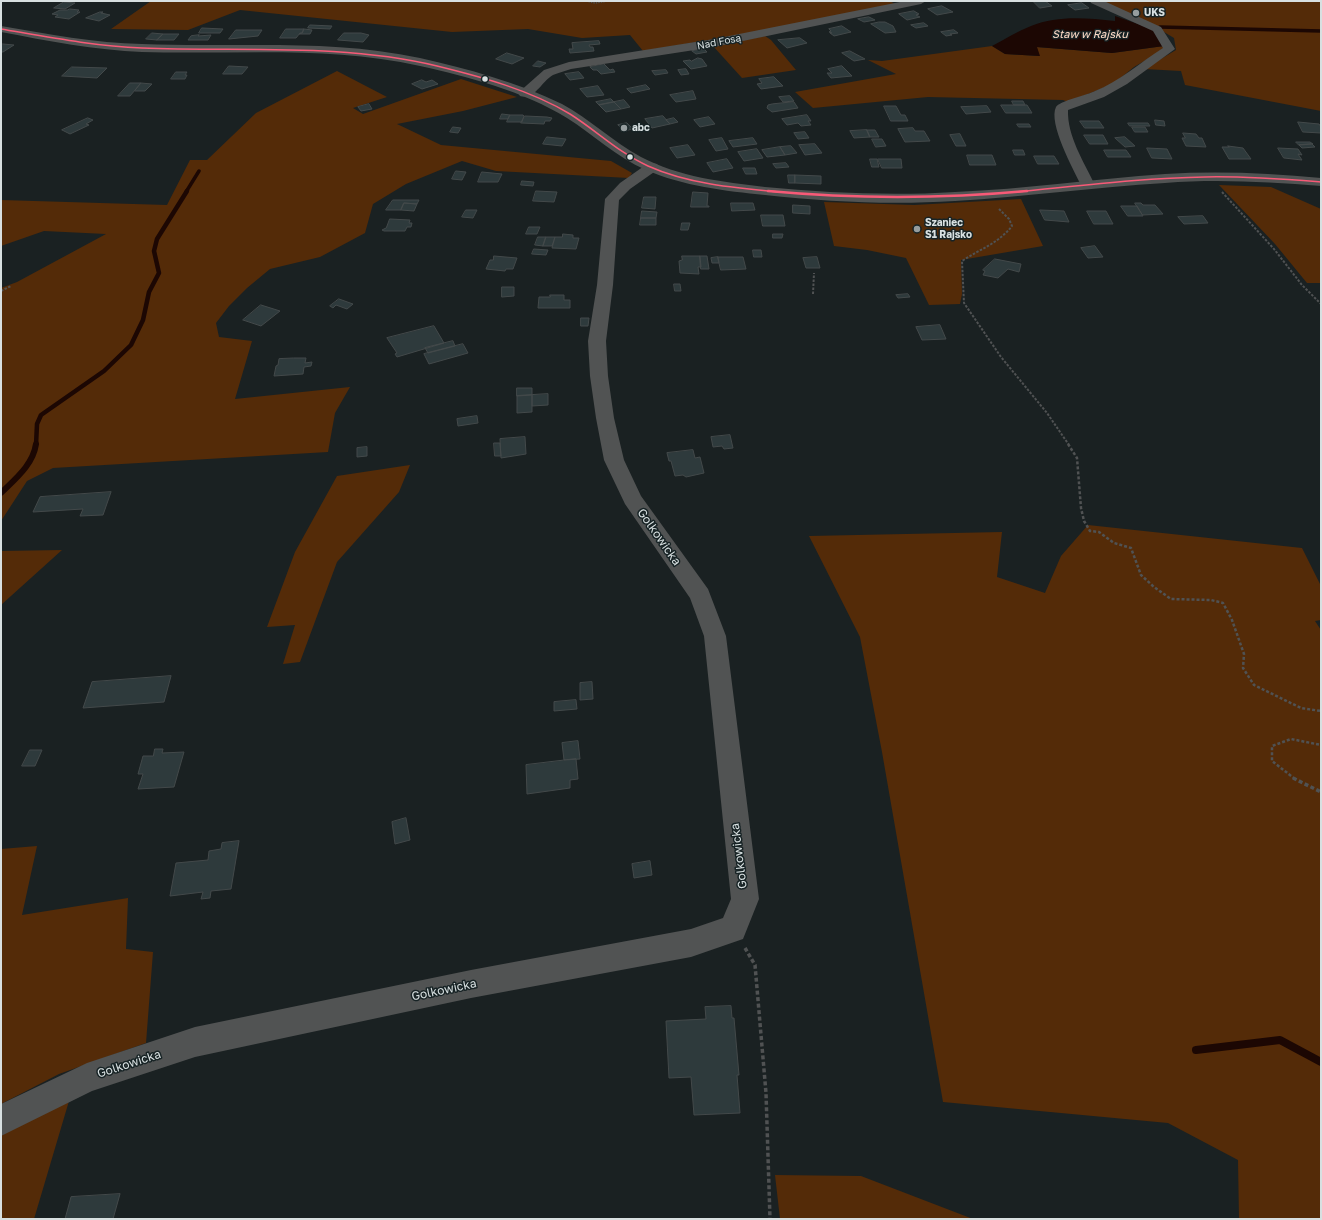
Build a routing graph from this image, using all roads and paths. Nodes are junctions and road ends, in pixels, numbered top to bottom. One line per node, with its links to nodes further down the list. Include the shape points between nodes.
1 (586, 1): 2 (path)
2 (608, 1)
3 (921, 1): 6 (street, Nad Fosą, via 714,43 569,66 548,73)
4 (1094, 1): 10 (street, via 1157,29 1169,49 1100,94 1062,108 1061,121 1070,150)
5 (1, 29): 6 (street, via 122,47 320,48 370,52 424,63)
6 (524, 93): 7 (street, via 567,112 631,157)
7 (652, 167): 11 (street, via 698,180 802,194 851,198); 20 (street, Golkowicka, via 625,186 612,199 598,341 599,376 614,460 632,499 700,595 715,636 744,899)
8 (1203, 177): 9 (street); 10 (street); 16 (path, via 1219,188 1241,211 1302,285)
9 (1321, 182)
10 (1088, 185): 11 (street)
11 (981, 196): 17 (path, via 1002,212 1012,226 995,244 962,261 964,303 1001,357 1047,413 1077,458 1084,521 1090,530 1099,532 1114,543 1131,548 1141,575 1171,599 1211,600 1223,603 1244,654 1244,668 1254,685 1301,708)
12 (814, 273): 15 (path)
13 (11, 286): 14 (path)
14 (1, 291)
15 (813, 294)
16 (1321, 304)
17 (1321, 711)
18 (1321, 745): 19 (path, via 1291,739 1272,746 1272,761 1292,778)
19 (1321, 792)
20 (733, 929): 21 (street, Golkowicka, via 691,944 471,984 195,1042 87,1078); 22 (path, via 755,965 766,1093)
21 (1, 1120)
22 (770, 1219)

